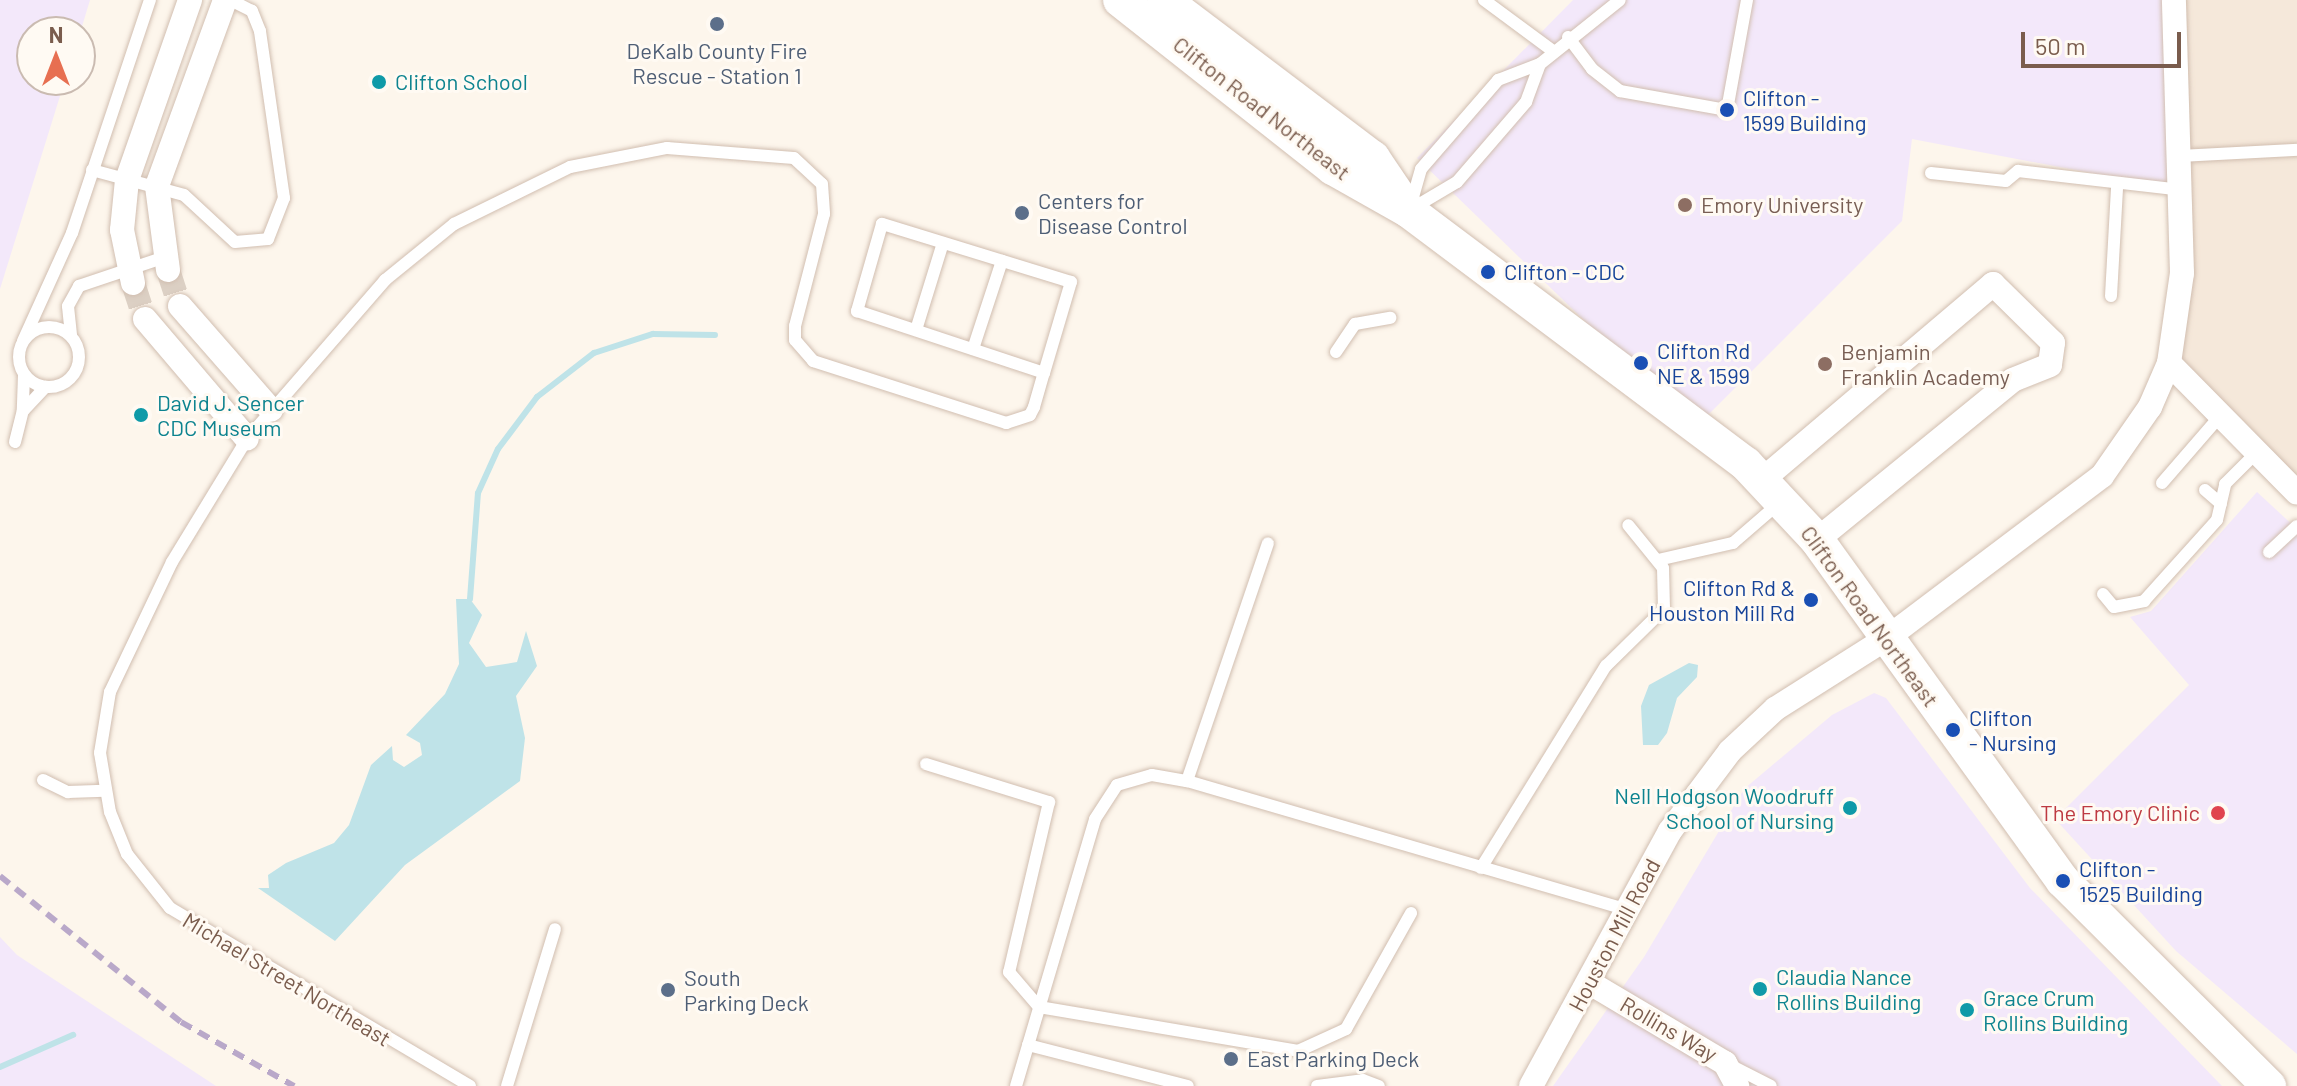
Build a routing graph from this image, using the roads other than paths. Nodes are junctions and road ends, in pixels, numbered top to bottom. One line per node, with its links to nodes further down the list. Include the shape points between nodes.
1 (150, 0): 15 (lane)
2 (190, 0): 17 (street)
3 (227, 0): 18 (street); 18 (lane, via 252,11 260,31 284,198 281,220 260,243 235,242 184,195)
4 (1120, 0): 21 (main road, Clifton Road Northeast, via 1333,168)
5 (1164, 0): 21 (main road, Clifton Road Northeast, via 1373,158)
6 (1484, 0): 11 (lane)
7 (1620, 0): 10 (lane)
8 (1747, 0): 10 (lane, via 1727,110 1620,91)
9 (2174, 0): 14 (street, Houston Mill Road)
10 (1568, 37): 11 (lane)
11 (1553, 51): 12 (lane)
12 (1540, 64): 21 (lane, via 1526,102 1457,182); 21 (lane, via 1498,80 1421,169)
13 (2297, 150): 14 (lane)
14 (2181, 156): 20 (street, Houston Mill Road)
15 (92, 170): 17 (lane); 32 (lane)
16 (1931, 173): 19 (lane, via 2006,181 2018,171)
17 (127, 180): 18 (lane); 25 (street)
18 (157, 186): 24 (street)
19 (2117, 187): 20 (lane); 26 (lane)
20 (2181, 190): 35 (street, Houston Mill Road, via 2182,273)
21 (1409, 211): 47 (main road, Clifton Road Northeast)
22 (943, 243): 23 (lane); 30 (lane); 30 (lane, via 882,224 857,311)
23 (1002, 261): 33 (lane); 36 (lane, via 1071,282)
24 (167, 263): 25 (lane)
25 (130, 275): 31 (lane, via 79,286 66,318)
26 (2111, 296)
27 (180, 306): 39 (street)
28 (1390, 318): 34 (lane, via 1355,324)
29 (145, 319): 42 (street)
30 (916, 330): 33 (lane)
31 (72, 338): 32 (lane, via 51,326); 38 (lane, via 76,370 68,381)
32 (23, 341): 37 (lane)
33 (973, 349): 36 (lane)
34 (1336, 352)
35 (2169, 363): 41 (street); 57 (street, Houston Mill Road, via 2150,407 2102,476)
36 (1044, 373): 39 (lane, Michael Street Northeast, via 1030,415 1006,423 830,369 801,351 797,312 825,204 822,184 794,158 733,149 642,152 570,167 506,195 410,257)
37 (24, 375): 38 (lane); 40 (lane)
38 (45, 387): 40 (lane)
39 (271, 410): 42 (lane, Michael Street Northeast)
40 (23, 411): 43 (lane)
41 (2221, 415): 44 (street); 45 (lane, via 2182,469)
42 (247, 439): 61 (lane, Michael Street Northeast, via 172,562 117,674 100,753)
43 (15, 442)
44 (2257, 452): 46 (street); 49 (lane, via 2225,484)
45 (2162, 483)
46 (2295, 488)
47 (1772, 490): 52 (main road, Clifton Road Northeast); 52 (street, via 1993,284 2053,343 2050,365 2013,380); 55 (lane, via 1733,543)
48 (2205, 490): 49 (lane)
49 (2221, 504): 56 (lane, via 2217,520 2144,601 2114,607)
50 (1628, 525): 55 (lane)
51 (2297, 526): 54 (lane)
52 (1817, 540): 57 (main road, Clifton Road Northeast)
53 (1268, 543): 60 (lane)
54 (2269, 552)
55 (1658, 560): 62 (lane, via 1666,579 1664,609 1606,666)
56 (2103, 594)
57 (1887, 638): 63 (street, Houston Mill Road, via 1775,709 1730,751 1670,831); 79 (main road, Clifton Road Northeast, via 2063,881)
58 (926, 764): 67 (lane, via 1049,802 1009,972)
59 (43, 780): 61 (lane, via 68,792)
60 (1187, 781): 62 (lane); 67 (lane, via 1152,775 1117,785 1095,819)
61 (104, 791): 70 (lane, Michael Street Northeast, via 127,854 170,908)
62 (1481, 868): 63 (lane)
63 (1628, 910): 66 (street, Houston Mill Road)
64 (1411, 913): 67 (lane, via 1346,1029 1298,1051)
65 (555, 929): 71 (lane)
66 (1590, 983): 69 (street, Rollins Way); 76 (street, Houston Mill Road)
67 (1039, 1007): 68 (lane)
68 (1028, 1045): 72 (lane); 73 (lane)
69 (1725, 1063): 77 (street, Rollins Way); 78 (lane)
70 (470, 1086)
71 (507, 1086)
72 (1016, 1086)
73 (1188, 1086)
74 (1317, 1086): 75 (lane)
75 (1379, 1086)
76 (1531, 1086)
77 (1737, 1086)
78 (1771, 1086)
79 (2269, 1086)

